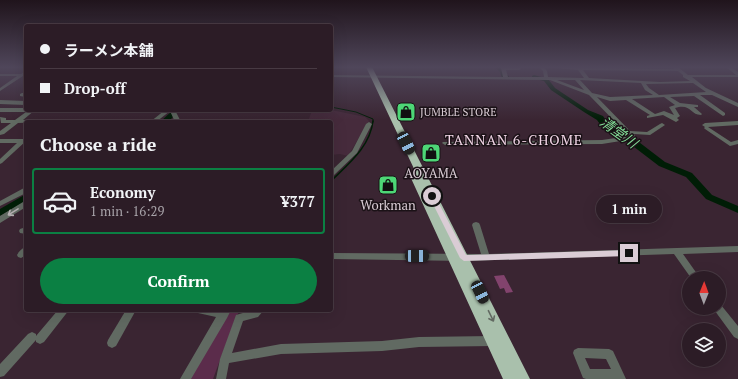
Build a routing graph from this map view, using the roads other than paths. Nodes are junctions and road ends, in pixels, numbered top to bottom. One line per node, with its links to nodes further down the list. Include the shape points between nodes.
1 (375, 85): 50 (highway)
2 (564, 85): 8 (street)
3 (582, 85): 8 (street)
4 (644, 85): 11 (street)
5 (661, 85): 10 (street)
6 (698, 85): 7 (street)
7 (712, 93): 9 (street); 16 (street)
8 (591, 94): 12 (street); 34 (street)
9 (695, 94): 10 (street); 24 (street)
10 (672, 95): 11 (street)
11 (661, 96): 12 (street); 15 (street)
12 (627, 98): 25 (street)
13 (0, 102): 14 (street)
14 (24, 103)
15 (679, 105): 17 (street); 26 (street, via 672,107 677,116)
16 (738, 105)
17 (689, 106): 18 (street); 23 (street)
18 (696, 106)
19 (0, 110): 20 (street)
20 (24, 110)
21 (30, 112): 29 (street)
22 (166, 112): 28 (street)
23 (699, 114)
24 (723, 114)
25 (653, 116): 26 (street, via 664,113); 33 (street, via 647,117)
26 (672, 118): 33 (street, via 676,120)
27 (0, 119): 29 (street, via 4,119 3,122)
28 (156, 120)
29 (18, 122): 30 (street); 35 (street)
30 (24, 122)
31 (737, 123): 37 (street, via 706,126 730,144)
32 (369, 124): 40 (street, via 355,152)
33 (659, 124): 34 (street, via 662,125 648,134)
34 (626, 132): 38 (street, via 632,136 629,139 602,142)
35 (1, 134)
36 (0, 141): 39 (street, via 23,141)
37 (738, 142)
38 (445, 143)
39 (0, 162)
40 (333, 173)
41 (24, 191): 42 (street)
42 (0, 204)
43 (24, 205): 44 (street, one-way to 44)
44 (0, 220)
45 (476, 225): 49 (street)
46 (738, 249): 47 (street)
47 (676, 252): 49 (street); 51 (street)
48 (333, 256): 50 (street)
49 (486, 257): 50 (street)
50 (459, 258): 58 (highway); 65 (highway, one-way to 65)
51 (691, 271)
52 (62, 312): 61 (street)
53 (130, 312): 59 (street)
54 (225, 312): 62 (street)
55 (257, 312): 60 (street, via 238,318)
56 (723, 315): 57 (street)
57 (738, 334)
58 (493, 341): 60 (street, via 281,349); 64 (highway)
59 (112, 343)
60 (225, 359): 63 (street)
61 (0, 372)
62 (185, 379)
63 (221, 379)
64 (511, 379)
65 (522, 379)

